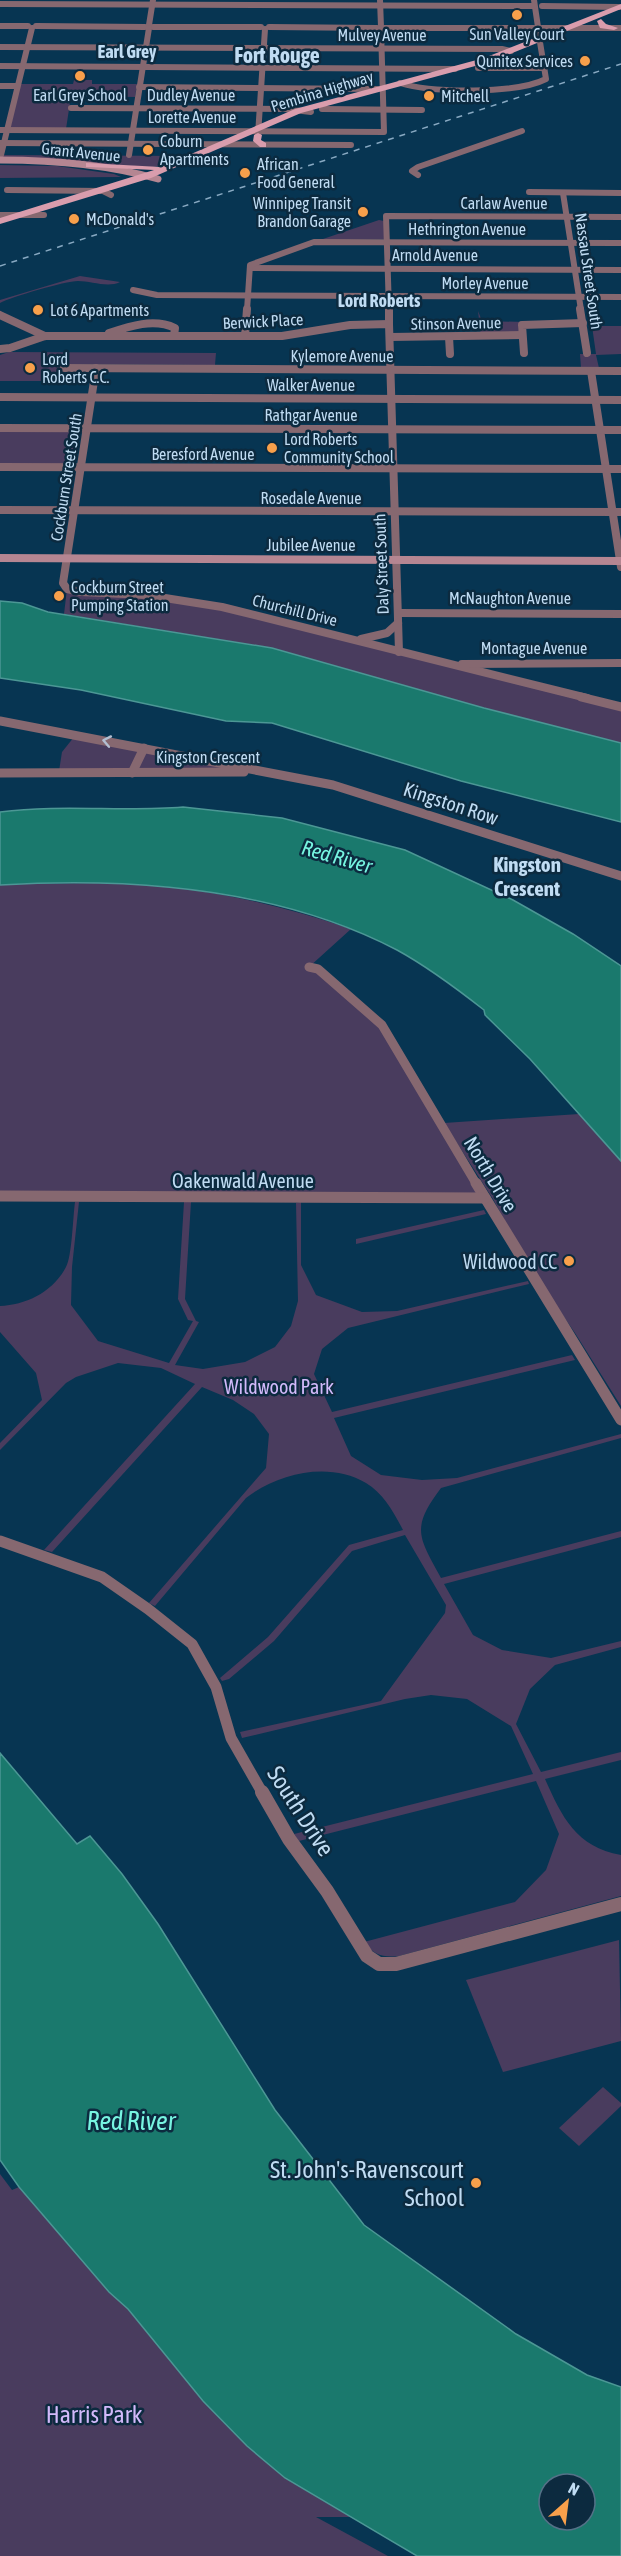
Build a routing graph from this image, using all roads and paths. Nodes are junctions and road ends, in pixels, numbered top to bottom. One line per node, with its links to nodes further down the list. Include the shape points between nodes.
1 (39, 2): 2 (street); 6 (street); 12 (street)
2 (153, 2): 3 (street); 13 (street)
3 (266, 3): 4 (street); 14 (street)
4 (380, 3): 5 (street); 15 (street)
5 (534, 3): 16 (street)
6 (0, 4)
7 (542, 6): 8 (street)
8 (620, 8): 9 (main road, Pembina Highway); 10 (main road, Pembina Highway)
9 (601, 21): 10 (main road, Pembina Highway); 18 (main road, via 603,26)
10 (583, 25): 17 (main road, Pembina Highway); 18 (street); 19 (main road, Pembina Highway)
11 (0, 26): 12 (street)
12 (32, 26): 13 (street); 21 (street)
13 (149, 27): 14 (street); 22 (street)
14 (265, 27): 15 (street); 23 (street)
15 (381, 28): 16 (street); 24 (street)
16 (538, 28): 17 (street); 19 (street)
17 (567, 28): 19 (main road, Pembina Highway)
18 (617, 28)
19 (539, 45): 25 (main road, Pembina Highway, via 524,45); 26 (main road, Pembina Highway); 33 (street)
20 (0, 47): 21 (street, Mulvey Avenue)
21 (27, 47): 22 (street, Mulvey Avenue); 28 (street)
22 (146, 47): 23 (street, Mulvey Avenue); 29 (street)
23 (263, 48): 24 (street, Mulvey Avenue); 30 (street)
24 (381, 48): 25 (street, Mulvey Avenue); 31 (street)
25 (511, 51): 34 (main road, Pembina Highway)
26 (495, 63): 32 (street); 35 (main road, Pembina Highway)
27 (0, 66): 28 (street)
28 (22, 66): 29 (street); 38 (street)
29 (143, 66): 30 (street); 39 (street)
30 (262, 67): 31 (street); 40 (street)
31 (382, 67): 34 (street); 41 (street)
32 (503, 68): 33 (street); 35 (street)
33 (545, 68): 36 (street, via 545,80 520,87 430,88)
34 (455, 69): 35 (main road); 36 (main road, Pembina Highway)
35 (475, 69): 36 (main road, Pembina Highway)
36 (407, 84): 41 (main road, Pembina Highway)
37 (0, 86): 38 (street)
38 (17, 86): 50 (street)
39 (139, 87): 40 (street); 44 (street)
40 (261, 87): 41 (street); 45 (street)
41 (381, 90): 42 (main road, Pembina Highway); 46 (street); 48 (main road, Pembina Highway)
42 (345, 107): 46 (street); 49 (main road, Pembina Highway)
43 (71, 108): 44 (street, Dudley Avenue)
44 (136, 108): 45 (street, Dudley Avenue); 51 (street)
45 (260, 109): 48 (street, Dudley Avenue); 52 (street)
46 (383, 110): 47 (street); 52 (street, Lorette Avenue, via 384,132)
47 (422, 110)
48 (298, 111): 49 (street, Dudley Avenue); 52 (main road, Pembina Highway)
49 (311, 112): 52 (main road, Pembina Highway)
50 (3, 130): 51 (street, Lorette Avenue); 54 (street)
51 (132, 130): 52 (street, Lorette Avenue); 55 (street)
52 (259, 131): 56 (main road, Pembina Highway); 57 (main road, Pembina Highway); 58 (main road, via 257,141)
53 (522, 131): 66 (street, via 418,166 412,171)
54 (2, 143): 55 (street); 62 (street)
55 (130, 144): 56 (street); 60 (street)
56 (223, 144): 57 (street); 61 (main road, Pembina Highway)
57 (238, 145): 58 (street); 61 (main road, Pembina Highway)
58 (263, 145): 59 (street)
59 (351, 145)
60 (129, 155)
61 (204, 156): 63 (main road, Pembina Highway); 67 (main road, Pembina Highway)
62 (0, 159): 64 (main road, Grant Avenue); 65 (main road, Grant Avenue)
63 (177, 164): 64 (main road, via 142,169); 67 (main road, Pembina Highway)
64 (89, 165): 67 (main road, Grant Avenue, via 134,171)
65 (118, 173): 67 (main road, Grant Avenue); 68 (main road, via 123,177)
66 (418, 175)
67 (150, 179): 68 (main road, Pembina Highway); 71 (main road, Pembina Highway)
68 (118, 186): 71 (main road, Pembina Highway)
69 (7, 190): 71 (street)
70 (529, 192): 72 (street)
71 (107, 193): 75 (main road, Pembina Highway); 76 (main road, Pembina Highway)
72 (563, 193): 73 (street); 78 (street, Nassau Street South)
73 (621, 193)
74 (0, 215): 75 (street)
75 (22, 215): 76 (street); 80 (main road, Pembina Highway)
76 (45, 215): 81 (main road, Pembina Highway)
77 (386, 216): 78 (street, Carlaw Avenue); 82 (street, Daly Street South)
78 (567, 217): 79 (street, Carlaw Avenue); 83 (street, Nassau Street South)
79 (621, 218)
80 (0, 222)
81 (0, 228)
82 (387, 242): 83 (street, Hethrington Avenue); 85 (street, Hethrington Avenue, via 314,242); 86 (street, Daly Street South)
83 (571, 242): 84 (street, Hethrington Avenue); 87 (street, Nassau Street South)
84 (621, 243)
85 (250, 266): 86 (street, Arnold Avenue); 90 (street)
86 (387, 268): 87 (street, Arnold Avenue); 91 (street, Daly Street South)
87 (575, 269): 88 (street, Arnold Avenue); 92 (street, Nassau Street South)
88 (621, 270)
89 (133, 290): 90 (street, Morley Avenue, via 153,295)
90 (248, 295): 91 (street, Morley Avenue); 101 (street)
91 (388, 296): 92 (street, Morley Avenue); 96 (street, Daly Street South)
92 (579, 297): 93 (street, Morley Avenue); 95 (street, Nassau Street South)
93 (621, 297)
94 (0, 315): 98 (street)
95 (582, 323): 97 (street, via 525,323); 106 (street, Nassau Street South)
96 (389, 324): 101 (street, Berwick Place, via 350,325 290,336); 102 (street, Daly Street South)
97 (522, 335): 103 (street, Stinson Avenue); 105 (street)
98 (45, 336): 99 (street, Berwick Place); 104 (street)
99 (106, 336): 100 (street, Berwick Place); 100 (street, Berwick Place, via 130,325 147,324 172,325)
100 (174, 336): 101 (street, Berwick Place)
101 (245, 336)
102 (390, 337): 103 (street, Stinson Avenue); 110 (street, Daly Street South)
103 (449, 337): 107 (street)
104 (0, 349)
105 (524, 353)
106 (587, 353)
107 (450, 354)
108 (64, 368): 109 (street, Kylemore Avenue)
109 (96, 368): 110 (street, Kylemore Avenue); 114 (street, Cockburn Street South)
110 (391, 369): 111 (street, Kylemore Avenue); 115 (street, Daly Street South)
111 (591, 371): 112 (street, Kylemore Avenue); 116 (street)
112 (621, 371)
113 (0, 397): 114 (street, Walker Avenue)
114 (91, 397): 115 (street, Walker Avenue); 119 (street, Cockburn Street South)
115 (392, 399): 116 (street, Walker Avenue); 120 (street, Daly Street South)
116 (595, 400): 117 (street, Walker Avenue); 121 (street)
117 (621, 400)
118 (0, 428): 119 (street, Rathgar Avenue)
119 (87, 428): 120 (street, Rathgar Avenue); 124 (street, Cockburn Street South)
120 (392, 429): 121 (street, Rathgar Avenue); 125 (street, Daly Street South)
121 (600, 430): 122 (street, Rathgar Avenue); 126 (street)
122 (621, 430)
123 (0, 466): 124 (street, Beresford Avenue)
124 (79, 467): 125 (street, Beresford Avenue); 129 (street, Cockburn Street South)
125 (392, 468): 126 (street, Beresford Avenue); 130 (street, Daly Street South)
126 (605, 469): 127 (street, Beresford Avenue); 131 (street)
127 (621, 469)
128 (0, 510): 129 (street, Rosedale Avenue)
129 (74, 510): 130 (street, Rosedale Avenue); 134 (street, Cockburn Street South)
130 (395, 512): 131 (street, Rosedale Avenue); 135 (street, Daly Street South)
131 (612, 512): 132 (street, Rosedale Avenue); 136 (street)
132 (621, 512)
133 (0, 558): 134 (main road, Jubilee Avenue)
134 (67, 559): 135 (main road, Jubilee Avenue); 137 (street, Cockburn Street South, via 63,583)
135 (396, 560): 136 (main road, Jubilee Avenue); 138 (street, Daly Street South)
136 (621, 563)
137 (67, 588): 141 (street, Churchill Drive, via 190,601)
138 (398, 613): 139 (street, McNaughton Avenue); 140 (street, Daly Street South)
139 (621, 614)
140 (398, 623): 141 (street, Daly Street South, via 381,636); 142 (street, Daly Street South)
141 (347, 638): 142 (street, Churchill Drive)
142 (399, 652): 144 (street, Churchill Drive)
143 (621, 663): 145 (street, Montague Avenue)
144 (448, 664): 145 (street, Montague Avenue); 146 (street, Churchill Drive)
145 (517, 664): 146 (street, via 508,670)
146 (513, 681): 147 (street, Churchill Drive)
147 (621, 707)
148 (0, 721): 149 (street, Kingston Crescent, one-way to 148)
149 (144, 748): 150 (street, Kingston Crescent); 151 (street, Kingston Crescent)
150 (132, 772): 151 (street, Kingston Crescent); 152 (street, Kingston Crescent)
151 (268, 772): 153 (street, Kingston Row, via 341,787)
152 (0, 773)
153 (621, 876)
154 (309, 967): 156 (street, North Drive, via 318,969 382,1025)
155 (0, 1196): 156 (street, Oakenwald Avenue)
156 (485, 1198): 157 (street, North Drive)
157 (621, 1420)
158 (0, 1540): 159 (street, South Drive, via 102,1577 192,1644 216,1687 231,1738 258,1788 360,1946 379,1964 396,1964)
159 (621, 1904)

